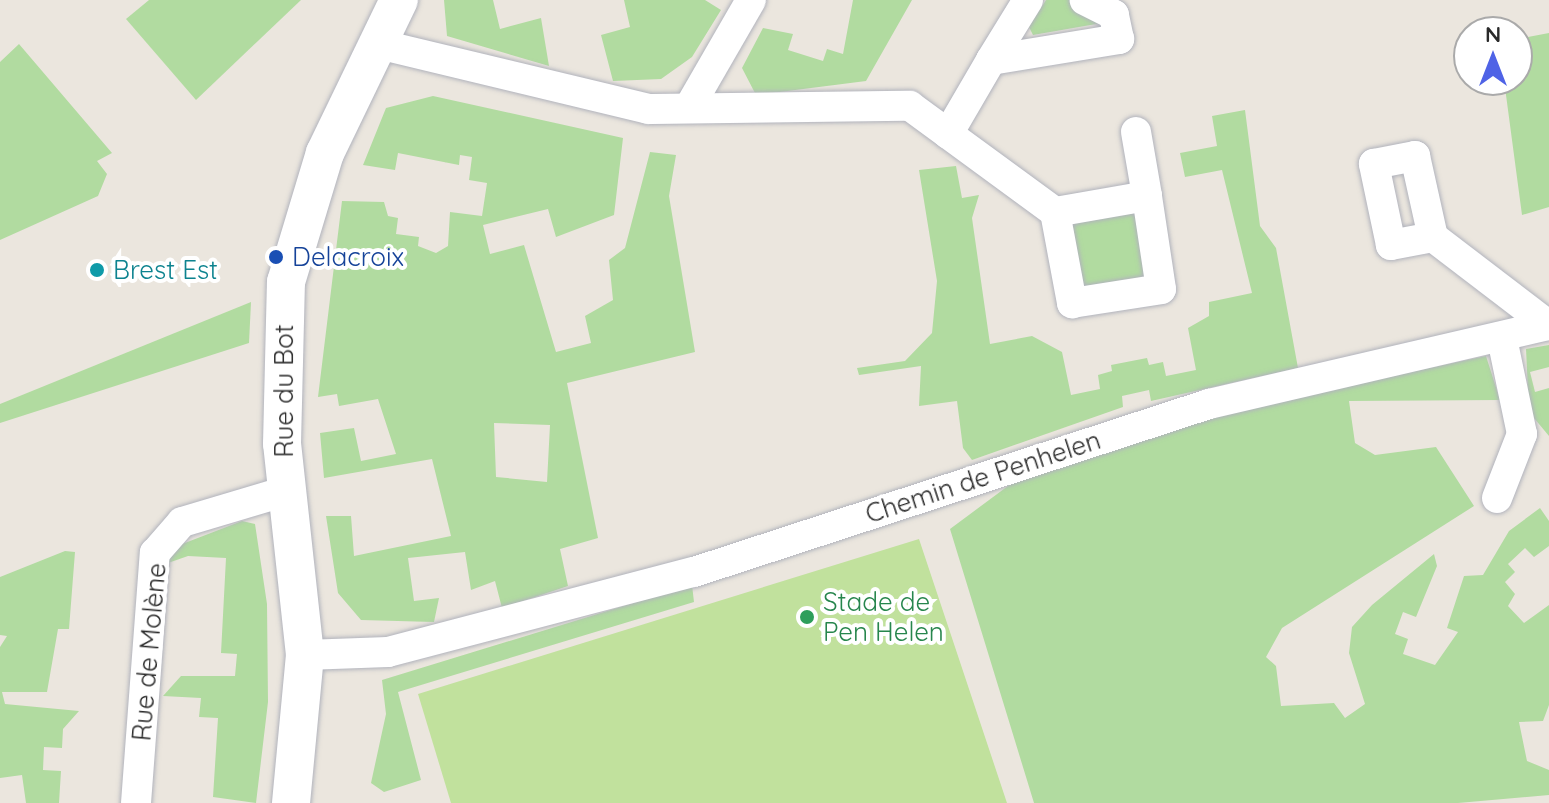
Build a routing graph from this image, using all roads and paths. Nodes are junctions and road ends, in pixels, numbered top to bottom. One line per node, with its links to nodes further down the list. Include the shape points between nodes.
1 (399, 0): 5 (street, Rue du Bot)
2 (751, 0): 7 (street)
3 (1028, 0): 6 (street)
4 (1085, 0): 6 (street, via 1114,15 1119,39)
5 (378, 44): 7 (street, via 648,109); 15 (street, Rue du Bot, via 325,153 286,282)
6 (991, 60): 9 (street)
7 (691, 104): 9 (street, via 910,106)
8 (1136, 132): 10 (street)
9 (948, 134): 11 (street)
10 (1147, 196): 11 (street); 11 (street, via 1161,289 1072,303)
11 (1055, 212)
12 (1433, 237): 13 (street)
13 (1549, 325): 14 (street, Chemin de Penhelen)
14 (1502, 338): 16 (street, via 1522,434); 17 (street, Chemin de Penhelen, via 1209,404 694,572 388,652)
15 (286, 491): 17 (street, Rue du Bot); 18 (street, Rue de Molène, via 182,522 155,553)
16 (1497, 498)
17 (305, 655): 19 (street, Rue du Bot)
18 (136, 803)
19 (291, 803)

